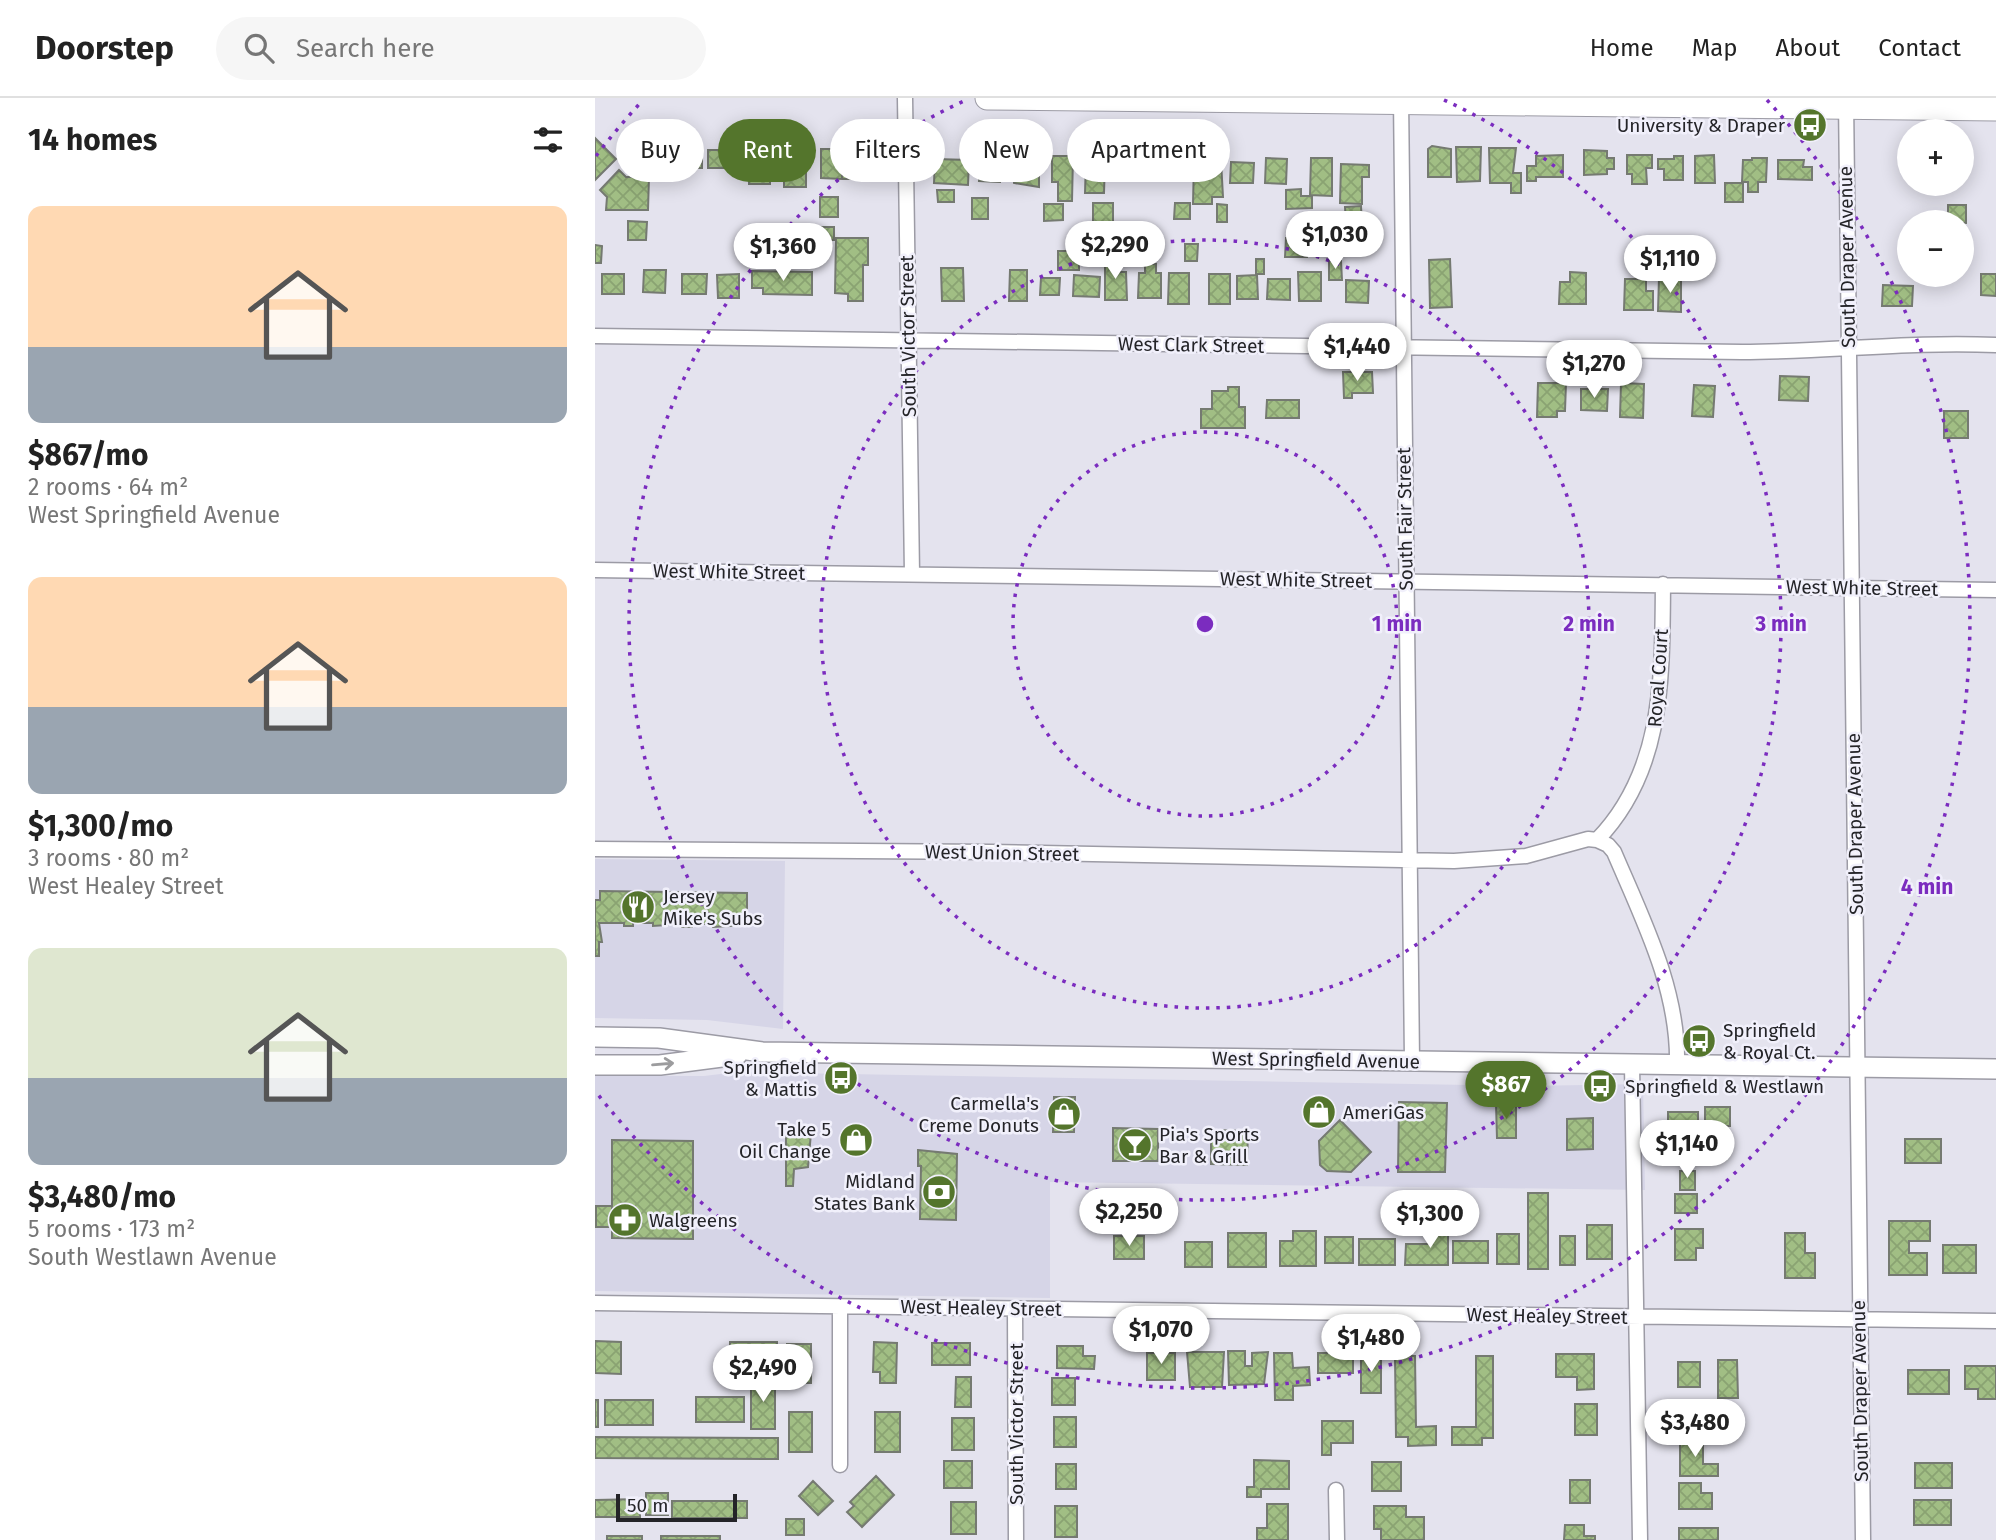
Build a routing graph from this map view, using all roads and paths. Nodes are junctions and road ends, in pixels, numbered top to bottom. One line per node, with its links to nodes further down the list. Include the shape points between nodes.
1 (905, 98): 7 (street, South Victor Street)
2 (987, 98): 3 (main road)
3 (1401, 100): 4 (main road); 9 (street, South Fair Street)
4 (1846, 103): 5 (main road); 10 (street, South Draper Avenue)
5 (1996, 109)
6 (595, 336): 7 (street, West Clark Street)
7 (908, 341): 9 (street, West Clark Street); 12 (street, South Victor Street)
8 (1996, 345): 10 (street, West Clark Street, via 1903,343)
9 (1403, 348): 10 (street, West Clark Street, via 1822,352); 13 (street, South Fair Street)
10 (1848, 348): 15 (street, South Draper Avenue)
11 (595, 570): 12 (street, West White Street)
12 (912, 574): 13 (street, West White Street)
13 (1406, 581): 14 (street, West White Street); 19 (street, South Fair Street)
14 (1663, 584): 15 (street, West White Street); 17 (street, Royal Court, via 1661,679 1653,739 1633,791)
15 (1851, 587): 16 (street, West White Street); 26 (street, South Draper Avenue)
16 (1996, 590)
17 (1597, 840): 19 (street, via 1498,860); 25 (street, via 1614,852 1652,943 1675,1024)
18 (595, 849): 19 (street, West Union Street)
19 (1409, 860): 22 (street, South Fair Street)
20 (595, 1037): 21 (main road, West Springfield Avenue, via 659,1038)
21 (762, 1052): 22 (main road, West Springfield Avenue); 23 (main road, West Springfield Avenue, one-way to 21, via 660,1065)
22 (1412, 1061): 24 (main road, West Springfield Avenue)
23 (595, 1065)
24 (1632, 1065): 25 (main road, West Springfield Avenue); 31 (street)
25 (1677, 1065): 26 (main road, West Springfield Avenue)
26 (1857, 1067): 27 (main road, West Springfield Avenue); 32 (street, South Draper Avenue)
27 (1996, 1069)
28 (595, 1303): 29 (street, West Healey Street)
29 (840, 1307): 30 (street, West Healey Street); 34 (street)
30 (1015, 1309): 31 (street, West Healey Street); 36 (street, South Victor Street)
31 (1638, 1317): 32 (street, West Healey Street); 38 (street)
32 (1859, 1321): 33 (street, West Healey Street); 39 (street, South Draper Avenue)
33 (1996, 1321)
34 (840, 1465)
35 (1336, 1490): 37 (street)
36 (1016, 1540)
37 (1337, 1540)
38 (1640, 1540)
39 (1863, 1540)

